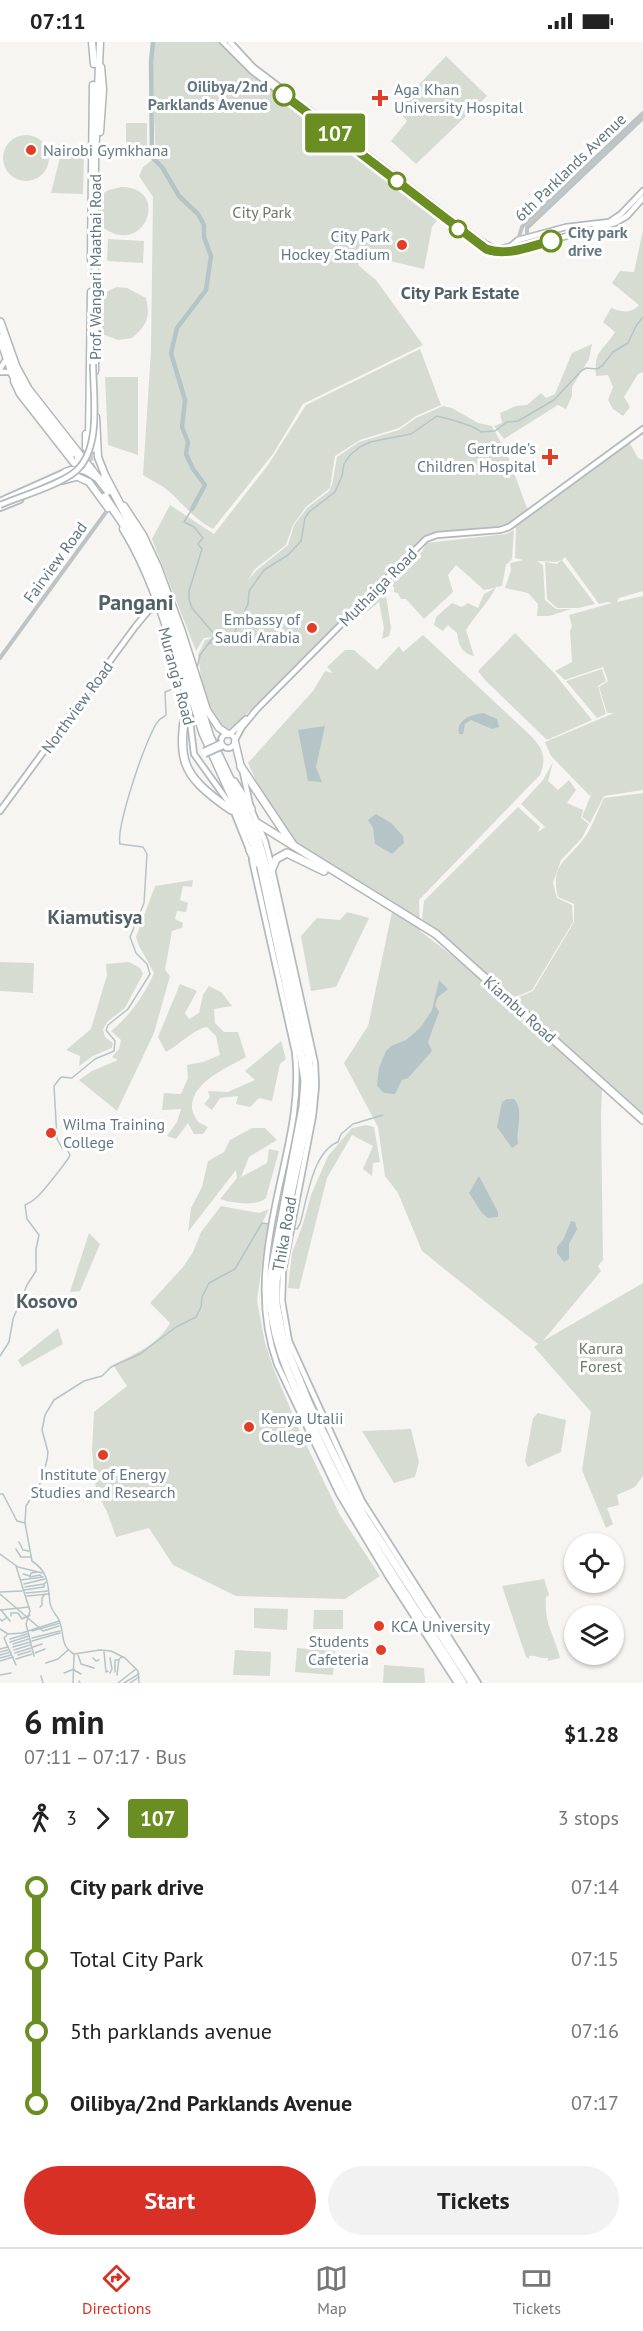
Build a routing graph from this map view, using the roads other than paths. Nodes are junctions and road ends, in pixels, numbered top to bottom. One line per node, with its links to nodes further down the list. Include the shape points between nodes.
1 (98, 42): 16 (main road, Prof. Wangari Maathai Road, via 91,159); 18 (main road, Prof. Wangari Maathai Road)
2 (223, 42): 6 (main road, via 252,71)
3 (230, 42): 6 (main road, via 253,67)
4 (643, 113): 13 (street, 6th Parklands Avenue, via 522,227)
5 (643, 118): 12 (street, 6th Parklands Avenue, via 527,228)
6 (328, 126): 13 (main road, via 496,250); 14 (main road, via 486,249 495,253)
7 (643, 191): 10 (main road, via 615,219)
8 (643, 198): 10 (main road, via 623,219)
9 (566, 227): 10 (main road); 11 (main road, via 571,229); 12 (main road)
10 (587, 228): 11 (main road)
11 (571, 235): 14 (main road)
12 (527, 237): 13 (main road)
13 (518, 240): 14 (main road)
14 (520, 249)
15 (0, 322): 28 (highway, Murang'a Road, via 20,376)
16 (90, 323): 21 (main road); 26 (main road, Prof. Wangari Maathai Road)
17 (0, 338): 23 (highway, Murang'a Road)
18 (94, 340): 21 (main road); 27 (main road, Prof. Wangari Maathai Road)
19 (0, 347): 20 (main road, Murang'a Road)
20 (5, 361): 22 (main road); 23 (main road, Murang'a Road)
21 (93, 364): 33 (main road, Prof. Wangari Maathai Road, bridge, via 93,437 84,462 69,476)
22 (0, 370): 23 (main road)
23 (12, 375): 28 (highway, Murang'a Road)
24 (86, 398): 27 (main road, via 86,448 93,450)
25 (643, 429): 41 (main road, Muthaiga Road, via 509,527 426,539)
26 (89, 438)
27 (96, 442): 30 (main road, Prof. Wangari Maathai Road)
28 (72, 455): 29 (main road); 32 (highway, Murang'a Road, via 96,474)
29 (65, 475): 31 (main road); 32 (main road, Murang'a Road, via 78,469 88,472); 33 (main road)
30 (105, 476): 32 (highway, Prof. Wangari Maathai Road); 38 (main road, Murang'a Road, via 150,548)
31 (78, 477): 34 (main road, Murang'a Road, via 89,482)
32 (109, 494): 35 (highway, Murang'a Road); 35 (highway, Murang'a Road, via 147,555)
33 (0, 505)
34 (109, 508): 36 (main road, Murang'a Road, via 136,553); 39 (street, Fairview Road)
35 (161, 593): 37 (highway); 38 (highway); 44 (highway, Murang'a Road)
36 (158, 608): 37 (main road, Murang'a Road); 50 (main road, Northview Road, via 148,610)
37 (163, 621): 40 (main road, Murang'a Road)
38 (178, 623): 42 (main road, Murang'a Road, via 207,710 219,728)
39 (0, 658)
40 (187, 699): 45 (main road, Murang'a Road, via 193,751); 49 (highway, via 181,732 185,763 197,784)
41 (257, 709): 42 (main road); 43 (main road, Muthaiga Road)
42 (229, 734): 43 (main road); 44 (main road)
43 (235, 741): 44 (main road, via 231,748); 46 (main road)
44 (213, 750): 45 (main road, via 201,758); 47 (highway, Thika Road); 57 (highway, Thika Road)
45 (197, 756): 54 (main road, Thika Road, via 232,807)
46 (242, 767): 48 (main road, Thika Road); 53 (highway)
47 (224, 768): 48 (highway); 60 (highway, Thika Road, via 253,825 263,856 308,1055 310,1106)
48 (251, 809): 51 (main road, Thika Road)
49 (231, 810)
50 (0, 811)
51 (257, 823): 53 (highway, Kiambu Road); 55 (main road, Thika Road)
52 (264, 831): 56 (highway, Kiambu Road)
53 (295, 848): 58 (highway, Kiambu Road)
54 (250, 850): 57 (highway); 60 (main road, Thika Road, via 296,1062)
55 (272, 869): 56 (highway, Kiambu Road, via 276,859 288,853); 60 (main road, Thika Road, via 315,1063 316,1086 313,1116)
56 (324, 871): 58 (highway, Kiambu Road)
57 (263, 876): 60 (highway, Thika Road, via 304,1081)
58 (392, 906): 59 (highway, Kiambu Road, via 436,934)
59 (643, 1120)
60 (283, 1222): 61 (highway, Thika Road); 61 (main road, Thika Road)
61 (281, 1231): 62 (highway, Thika Road, via 272,1258 269,1291 276,1341); 63 (highway, Thika Road, via 275,1292 283,1340); 64 (main road, Thika Road, via 285,1254 283,1315 289,1341); 65 (main road, Thika Road, via 264,1286 270,1346)
62 (339, 1481): 65 (highway); 66 (highway, Thika Road)
63 (347, 1484): 64 (highway); 66 (highway, Thika Road)
64 (362, 1501): 67 (main road, Thika Road)
65 (348, 1509): 68 (main road, Thika Road)
66 (361, 1518): 69 (highway, Thika Road); 69 (highway, Thika Road, via 448,1647)
67 (457, 1652): 69 (highway); 73 (main road, Thika Road)
68 (443, 1660): 69 (highway); 70 (main road, Thika Road)
69 (461, 1673): 71 (highway, Thika Road); 72 (highway, Thika Road)
70 (457, 1683)
71 (463, 1683)
72 (472, 1683)
73 (478, 1683)

